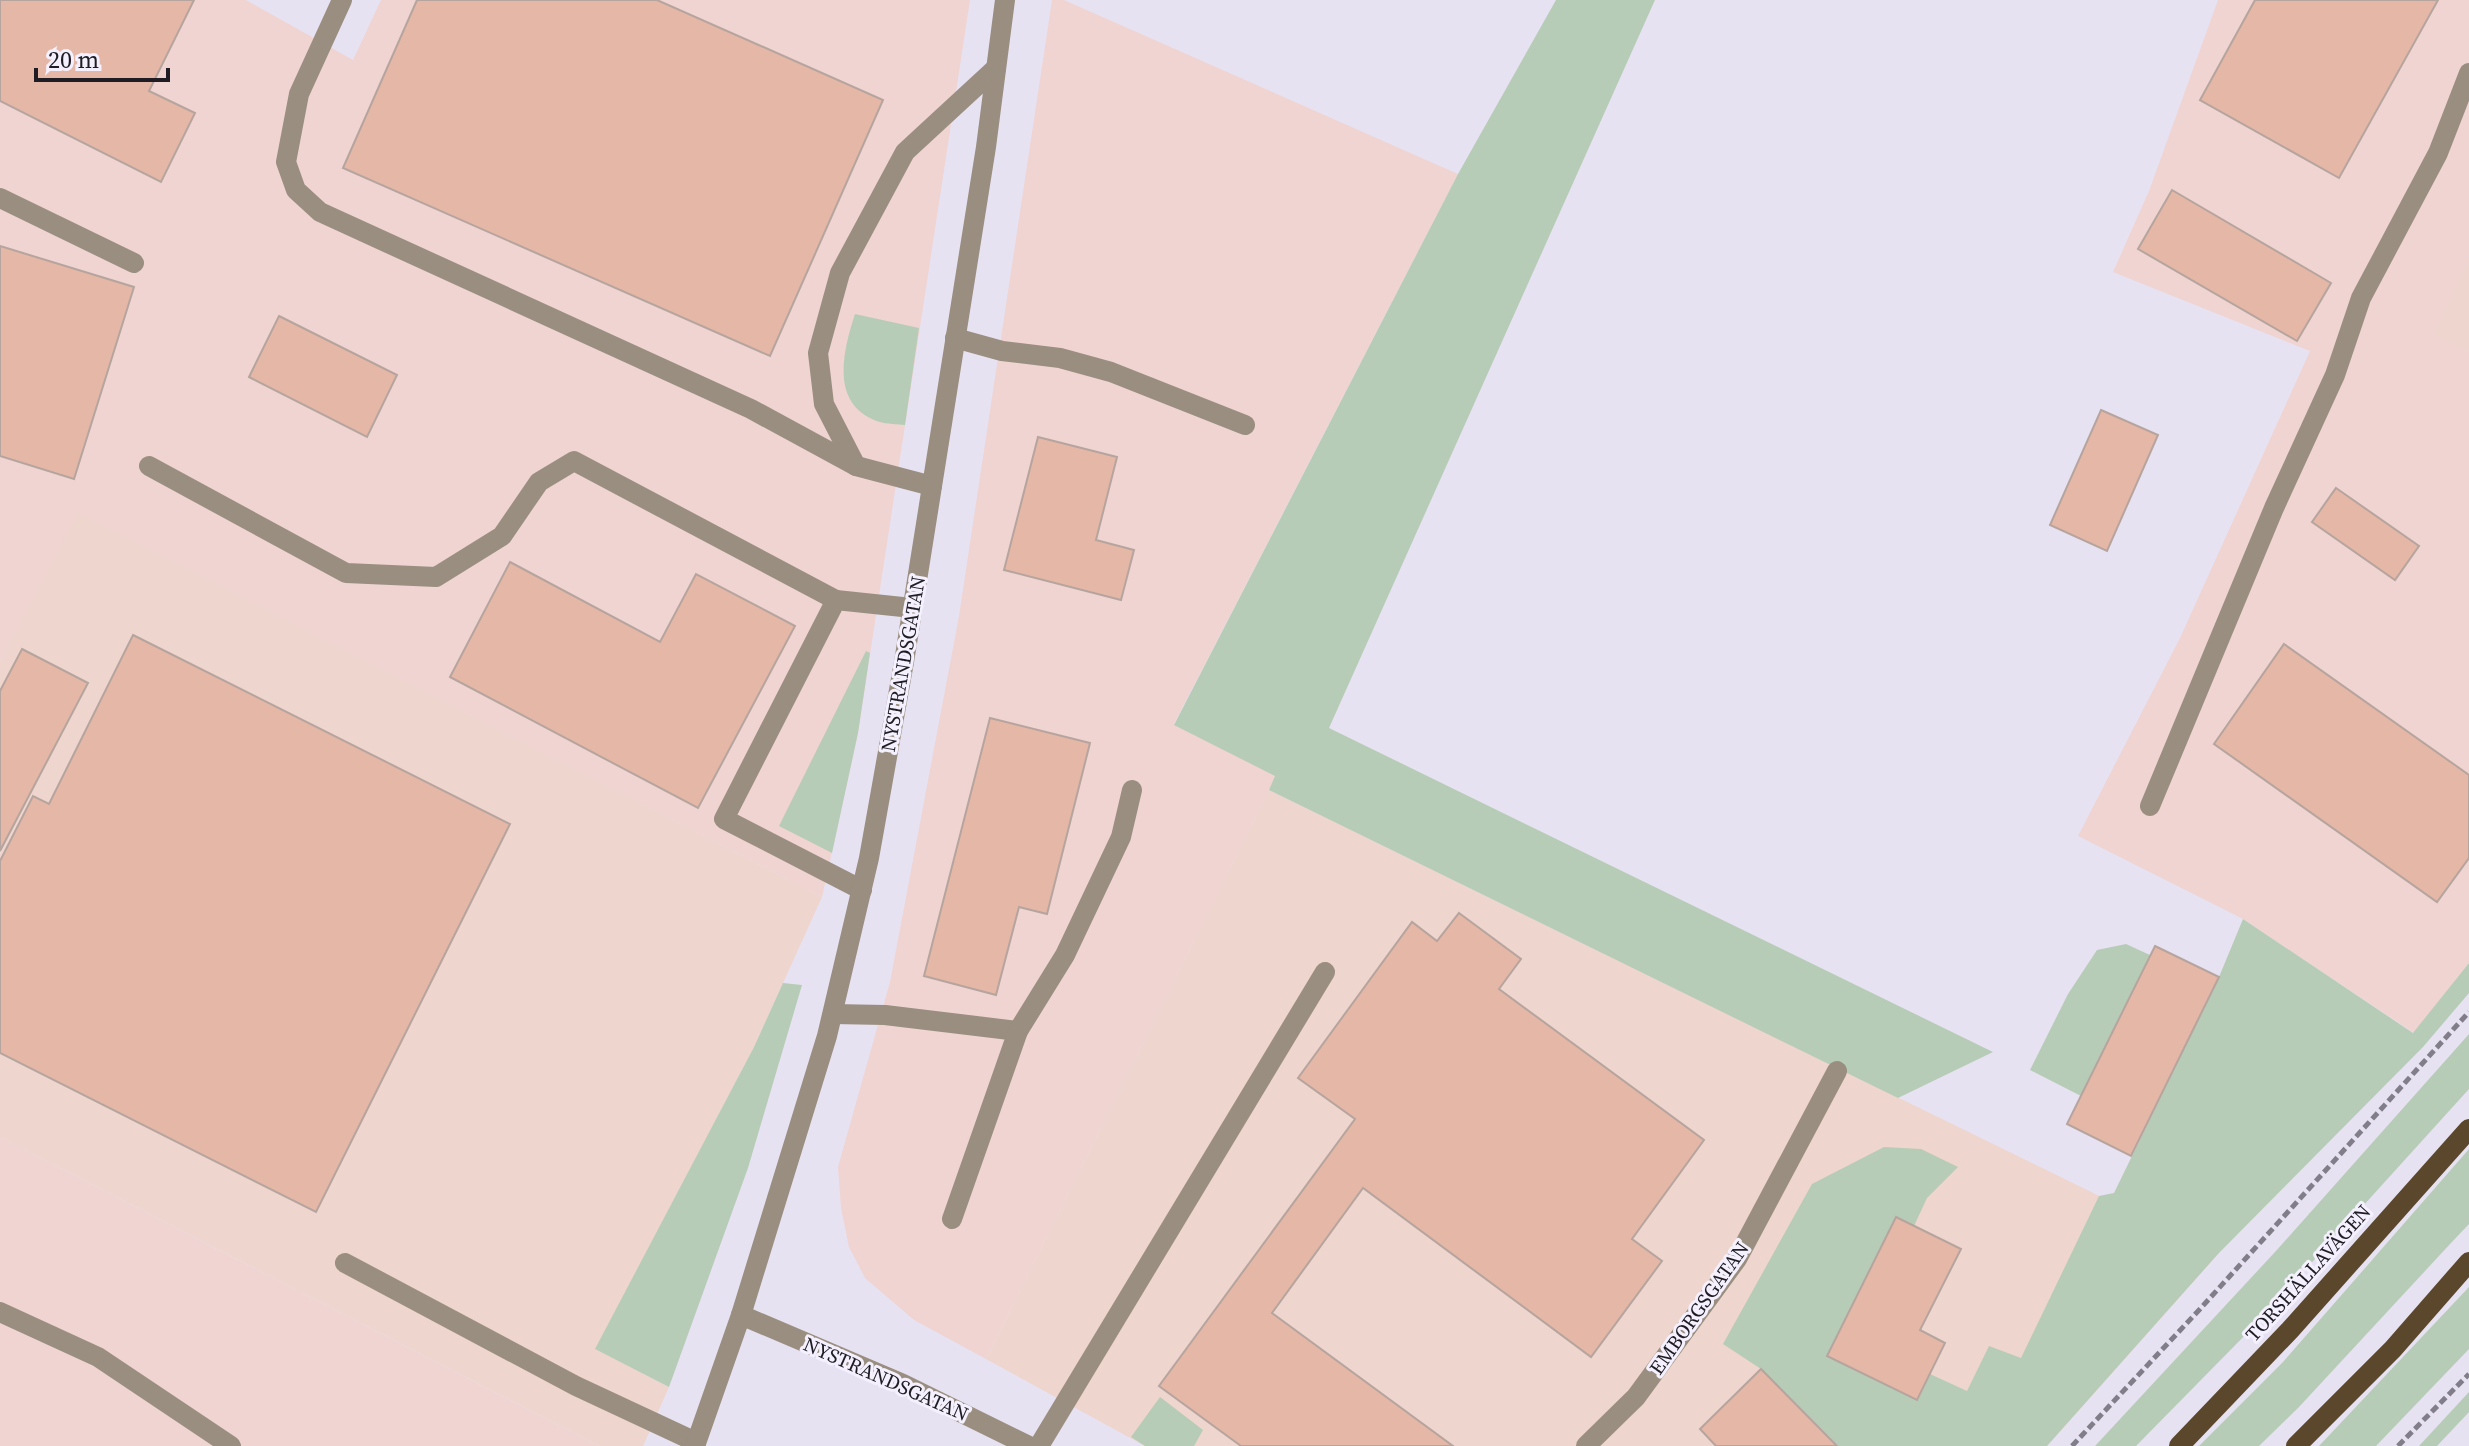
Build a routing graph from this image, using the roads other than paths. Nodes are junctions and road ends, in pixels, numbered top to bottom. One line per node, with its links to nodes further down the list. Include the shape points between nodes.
1 (342, 0): 10 (street, via 299,94 286,162 296,190 312,205 751,409)
2 (1005, 0): 3 (street, NYSTRANDSGATAN)
3 (996, 68): 7 (street, NYSTRANDSGATAN); 10 (street, via 905,152 840,273 818,353 824,404)
4 (2469, 73): 15 (street, via 2438,153 2361,298 2335,375)
5 (0, 198): 6 (street)
6 (134, 263)
7 (955, 338): 8 (street, via 1111,372); 11 (street, NYSTRANDSGATAN)
8 (1245, 425)
9 (149, 466): 12 (street, via 346,573 436,577 502,536 539,482 574,461)
10 (856, 466): 11 (street)
11 (932, 486): 13 (street, NYSTRANDSGATAN)
12 (836, 600): 13 (street); 16 (street, via 724,819)
13 (912, 608): 16 (street, NYSTRANDSGATAN)
14 (1132, 790): 19 (street, via 1121,837 1065,955)
15 (2150, 806)
16 (862, 890): 18 (street, NYSTRANDSGATAN)
17 (1325, 972): 30 (street)
18 (833, 1014): 19 (street); 26 (street, NYSTRANDSGATAN)
19 (1018, 1031): 22 (street)
20 (1837, 1071): 31 (street, EMBORGSGATAN, via 1737,1259 1636,1397)
21 (2469, 1129): 32 (main road, TORSHÄLLAVÄGEN)
22 (952, 1219)
23 (2469, 1262): 33 (main road, via 2393,1349)
24 (345, 1263): 27 (street)
25 (0, 1312): 28 (street, via 98,1357)
26 (741, 1315): 27 (street, NYSTRANDSGATAN); 29 (street, NYSTRANDSGATAN, via 903,1384)
27 (695, 1444)
28 (231, 1446)
29 (1029, 1446)
30 (1039, 1446)
31 (1586, 1446)
32 (2179, 1446)
33 (2296, 1446)

